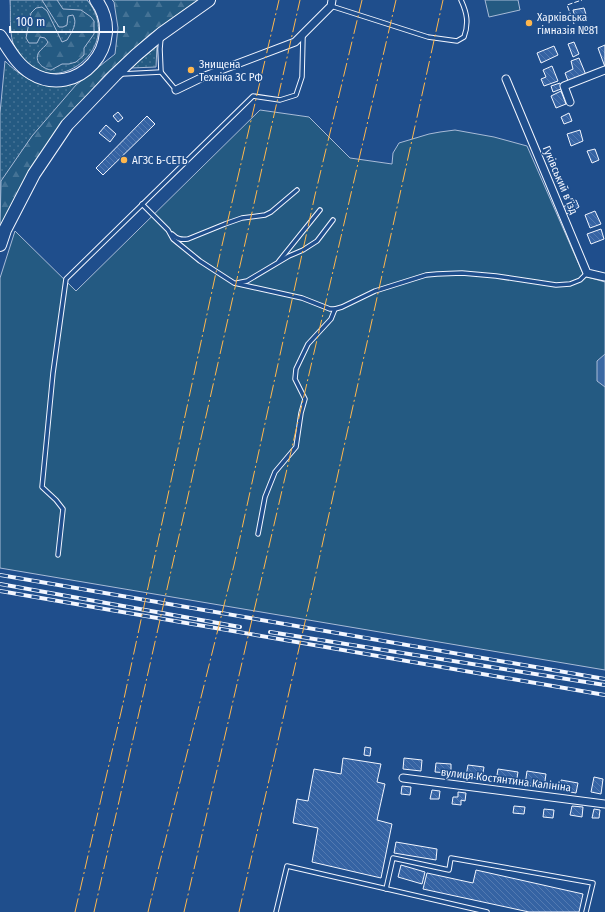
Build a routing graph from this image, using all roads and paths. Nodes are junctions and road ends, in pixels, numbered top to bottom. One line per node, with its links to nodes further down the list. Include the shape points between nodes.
1 (96, 0): 7 (highway, via 104,13 107,26 106,40 94,64 71,78 44,79 32,74 21,66)
2 (210, 0): 5 (highway)
3 (460, 0): 4 (lane, via 468,27 464,37 457,41 428,37)
4 (331, 3): 6 (street)
5 (161, 34): 9 (lane); 10 (highway)
6 (303, 34): 12 (street, via 295,42 205,76); 15 (lane, via 302,77 296,95 280,100 253,96)
7 (0, 36)
8 (605, 70): 13 (street, via 564,86)
9 (161, 72): 10 (lane); 12 (lane)
10 (115, 75): 19 (highway, via 67,125 54,143 34,174)
11 (506, 79): 21 (street, Гуківський в’їзд)
12 (176, 90)
13 (570, 102)
14 (297, 190): 18 (lane, via 265,215 242,218 188,239 176,238)
15 (142, 204): 18 (lane); 26 (lane, via 66,279 42,487 62,509)
16 (320, 210): 20 (lane)
17 (333, 220): 20 (lane, via 317,241)
18 (168, 230): 23 (lane, via 174,239 200,261)
19 (0, 245)
20 (278, 263): 23 (lane, via 246,281)
21 (587, 273): 22 (street); 24 (lane, via 580,280 570,284 556,285 489,275 432,274 375,291)
22 (605, 277)
23 (234, 283): 24 (lane, via 294,296)
24 (335, 309): 25 (lane, via 331,319 308,344 296,369 295,379 305,399 296,447 274,472 265,497)
25 (258, 534)
26 (58, 555)
27 (403, 778): 28 (street, вулиця Костянтина Калініна)
28 (605, 804)
29 (386, 889): 30 (lane, via 287,866); 31 (lane); 32 (lane, via 393,858 449,870 451,858 593,883)
30 (276, 912)
31 (487, 912)
32 (586, 912)

